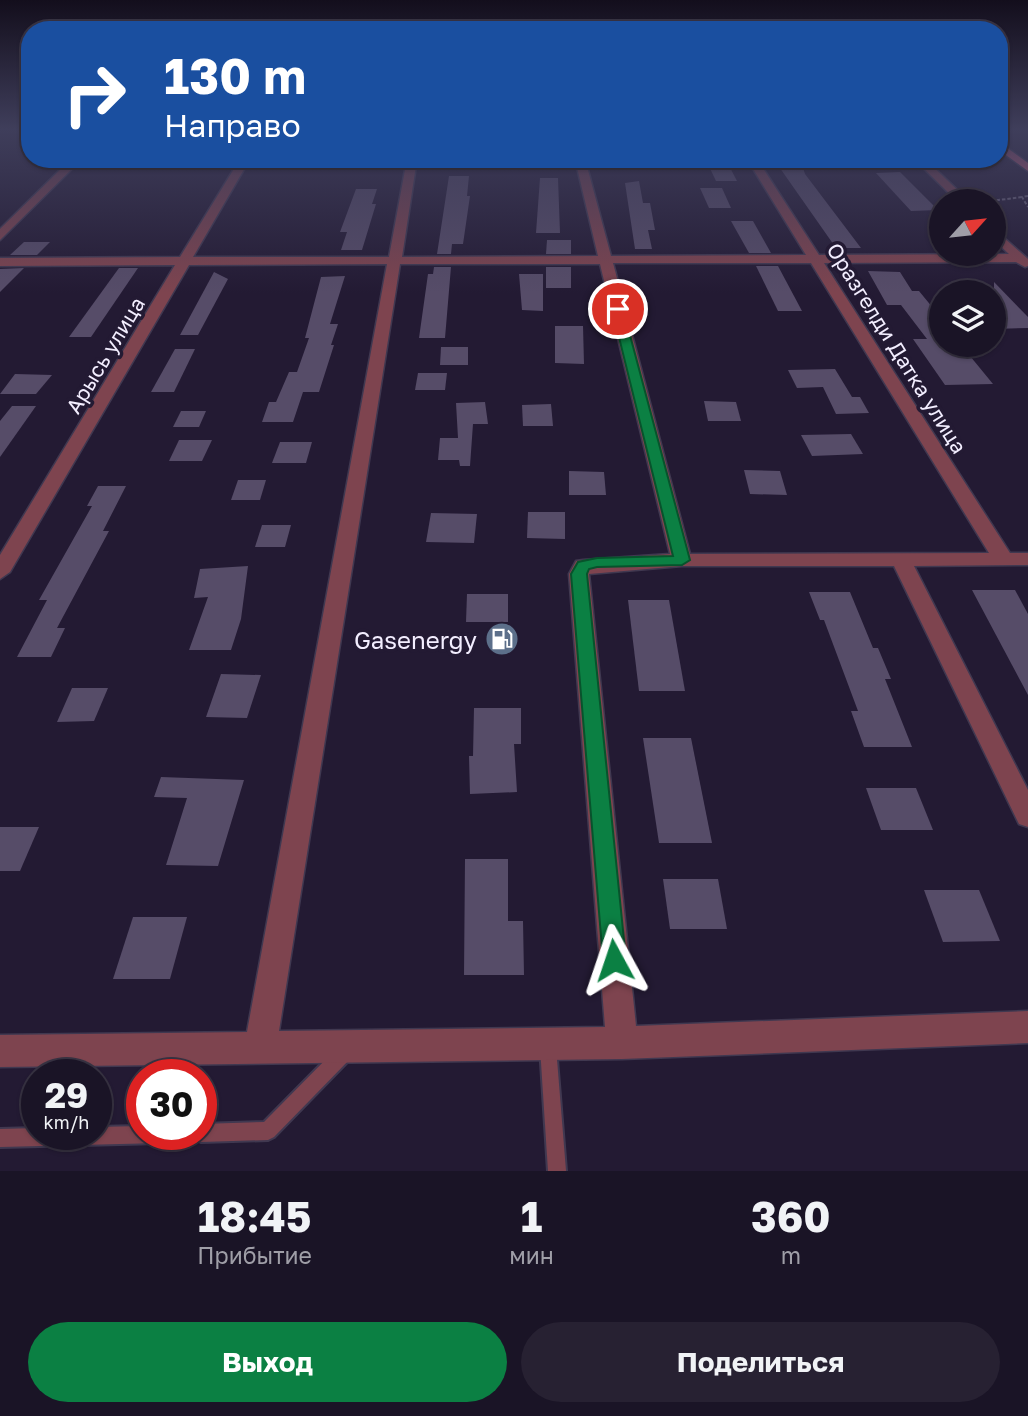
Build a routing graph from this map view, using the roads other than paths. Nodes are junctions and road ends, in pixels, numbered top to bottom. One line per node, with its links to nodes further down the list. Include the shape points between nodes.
1 (52, 184): 6 (street)
2 (231, 184): 11 (street, Арысь улица)
3 (408, 184): 8 (street)
4 (586, 184): 9 (street)
5 (768, 184): 10 (street, Оразгелди Датка улица)
6 (0, 236)
7 (1006, 244): 12 (street)
8 (395, 259): 9 (street); 11 (street); 23 (street)
9 (605, 259): 10 (street); 15 (street)
10 (818, 259): 12 (street); 17 (street, Оразгелди Датка улица)
11 (186, 260): 13 (street); 18 (street, Арысь улица)
12 (1024, 261)
13 (0, 262)
14 (1028, 559): 17 (street)
15 (682, 560): 16 (street); 21 (street, via 597,562 583,566 579,574)
16 (901, 560): 17 (street); 19 (street)
17 (1004, 560)
18 (0, 572)
19 (1028, 816)
20 (1028, 1027): 21 (street)
21 (622, 1043): 22 (street)
22 (548, 1044): 24 (street); 29 (lane)
23 (260, 1047): 24 (street); 25 (street)
24 (348, 1049): 26 (lane, via 268,1131)
25 (0, 1051)
26 (217, 1133)
27 (126, 1135): 28 (lane)
28 (0, 1138)
29 (557, 1171)

